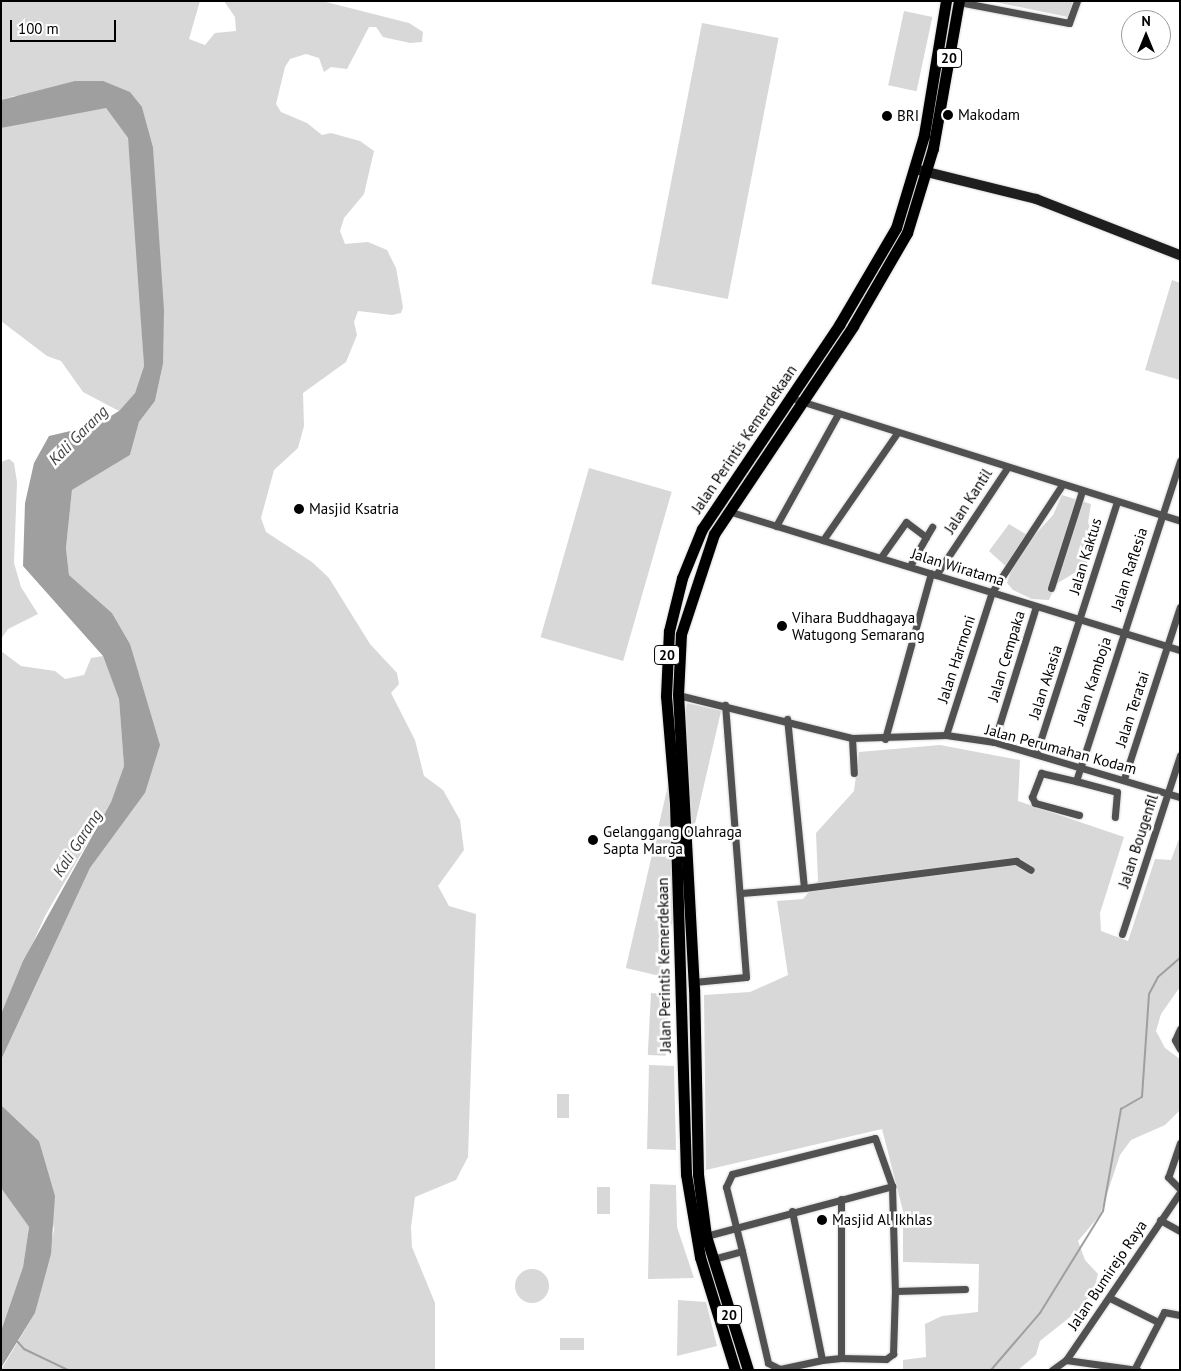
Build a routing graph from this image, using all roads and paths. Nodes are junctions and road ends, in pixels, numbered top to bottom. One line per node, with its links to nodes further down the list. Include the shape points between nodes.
1 (946, 1): 4 (highway, Jalan Perintis Kemerdekaan / 20)
2 (1076, 1): 3 (street, via 1069,23)
3 (959, 2): 5 (highway, Jalan Perintis Kemerdekaan / 20)
4 (915, 169): 5 (main road); 7 (highway, Jalan Perintis Kemerdekaan / 20, via 896,228)
5 (927, 173): 6 (main road, via 1044,202); 7 (highway, Jalan Perintis Kemerdekaan / 20, via 896,253)
6 (1180, 255)
7 (795, 401): 8 (street); 15 (highway, Jalan Perintis Kemerdekaan / 20); 50 (highway, Jalan Perintis Kemerdekaan / 20, via 702,529 673,611 666,677)
8 (838, 414): 9 (street); 18 (street)
9 (897, 433): 11 (street); 21 (street)
10 (1180, 460): 16 (street)
11 (1006, 468): 12 (street); 24 (street, Jalan Kantil)
12 (1062, 485): 13 (street); 26 (street, Jalan Harmoni)
13 (1082, 491): 14 (street); 25 (street)
14 (1117, 502): 16 (street); 29 (street, Jalan Kaktus)
15 (728, 511): 18 (street, Jalan Wiratama); 33 (highway, Jalan Perintis Kemerdekaan / 20, via 703,556 685,614)
16 (1161, 515): 17 (street); 30 (street, Jalan Raflesia)
17 (1180, 521)
18 (776, 526): 21 (street, Jalan Wiratama)
19 (932, 527): 20 (street)
20 (926, 537): 22 (street, via 904,521); 23 (street)
21 (823, 540): 22 (street, Jalan Wiratama)
22 (881, 557): 23 (street, Jalan Wiratama)
23 (910, 566): 24 (street, Jalan Wiratama)
24 (934, 574): 26 (street, Jalan Wiratama); 38 (street, Jalan Kantil)
25 (1051, 588)
26 (992, 592): 27 (street, Jalan Wiratama); 36 (street, Jalan Harmoni)
27 (1036, 606): 29 (street, Jalan Wiratama); 39 (street, Jalan Cempaka)
28 (1180, 607): 31 (street, Jalan Teratai)
29 (1080, 619): 30 (street, Jalan Wiratama); 40 (street, Jalan Akasia)
30 (1122, 632): 31 (street, Jalan Wiratama); 42 (street, Jalan Kamboja)
31 (1167, 646): 32 (street, Jalan Wiratama); 44 (street, Jalan Teratai)
32 (1180, 650)
33 (678, 695): 34 (street, Jalan Perumahan Kodam); 50 (highway, Jalan Perintis Kemerdekaan / 20)
34 (725, 705): 35 (street, Jalan Perumahan Kodam); 53 (street)
35 (787, 719): 37 (street, Jalan Perumahan Kodam); 52 (street)
36 (946, 735): 38 (street, Jalan Perumahan Kodam); 39 (street, Jalan Perumahan Kodam)
37 (852, 738): 38 (street, Jalan Perumahan Kodam); 43 (street)
38 (885, 739)
39 (994, 742): 40 (street, Jalan Perumahan Kodam)
40 (1036, 754): 42 (street, Jalan Perumahan Kodam)
41 (1180, 755): 46 (street, Jalan Bougenfil)
42 (1079, 766): 44 (street, Jalan Perumahan Kodam); 45 (street, Jalan Kamboja)
43 (854, 773)
44 (1124, 779): 46 (street, Jalan Perumahan Kodam)
45 (1076, 781): 48 (street, via 1041,773 1032,797 1035,803); 49 (street, via 1117,792)
46 (1168, 793): 47 (street, Jalan Perumahan Kodam); 54 (street, Jalan Bougenfil)
47 (1180, 797)
48 (1079, 815)
49 (1115, 817)
50 (680, 818): 55 (highway, Jalan Perintis Kemerdekaan / 20); 68 (highway, Jalan Perintis Kemerdekaan / 20, via 686,1174)
51 (1031, 870): 52 (street, via 1016,861)
52 (804, 888): 53 (street)
53 (741, 893): 55 (street, via 746,977 742,981)
54 (1122, 934)
55 (694, 982): 66 (highway, Jalan Perintis Kemerdekaan / 20, via 696,1152)
56 (1180, 1030): 57 (street, via 1175,1040)
57 (1180, 1049)
58 (1180, 1143): 60 (street, via 1168,1177)
59 (892, 1186): 61 (street); 64 (street, via 875,1138 828,1148 732,1174 726,1187); 70 (street)
60 (1180, 1190): 63 (street, Jalan Bumirejo Raya)
61 (841, 1199): 62 (street); 74 (street)
62 (792, 1212): 64 (street); 75 (street)
63 (1160, 1220): 65 (street); 71 (street, Jalan Bumirejo Raya)
64 (736, 1226): 66 (street); 67 (street)
65 (1180, 1231)
66 (706, 1236): 68 (highway, Jalan Perintis Kemerdekaan / 20)
67 (742, 1251): 68 (street); 75 (street, via 768,1363 780,1369)
68 (707, 1261): 78 (highway, Jalan Perintis Kemerdekaan / 20); 79 (highway, Jalan Perintis Kemerdekaan / 20)
69 (965, 1289): 70 (street)
70 (895, 1291): 74 (street, via 893,1354 880,1359)
71 (1110, 1298): 73 (street); 76 (street, Jalan Bumirejo Raya)
72 (1180, 1315): 73 (street, via 1165,1310)
73 (1158, 1322): 77 (street)
74 (841, 1358): 75 (street)
75 (822, 1360)
76 (1065, 1360): 77 (street); 80 (street, Jalan Bumirejo Raya); 81 (street)
77 (1133, 1369)
78 (735, 1370)
79 (748, 1370)
80 (1052, 1370)
81 (1059, 1370)

